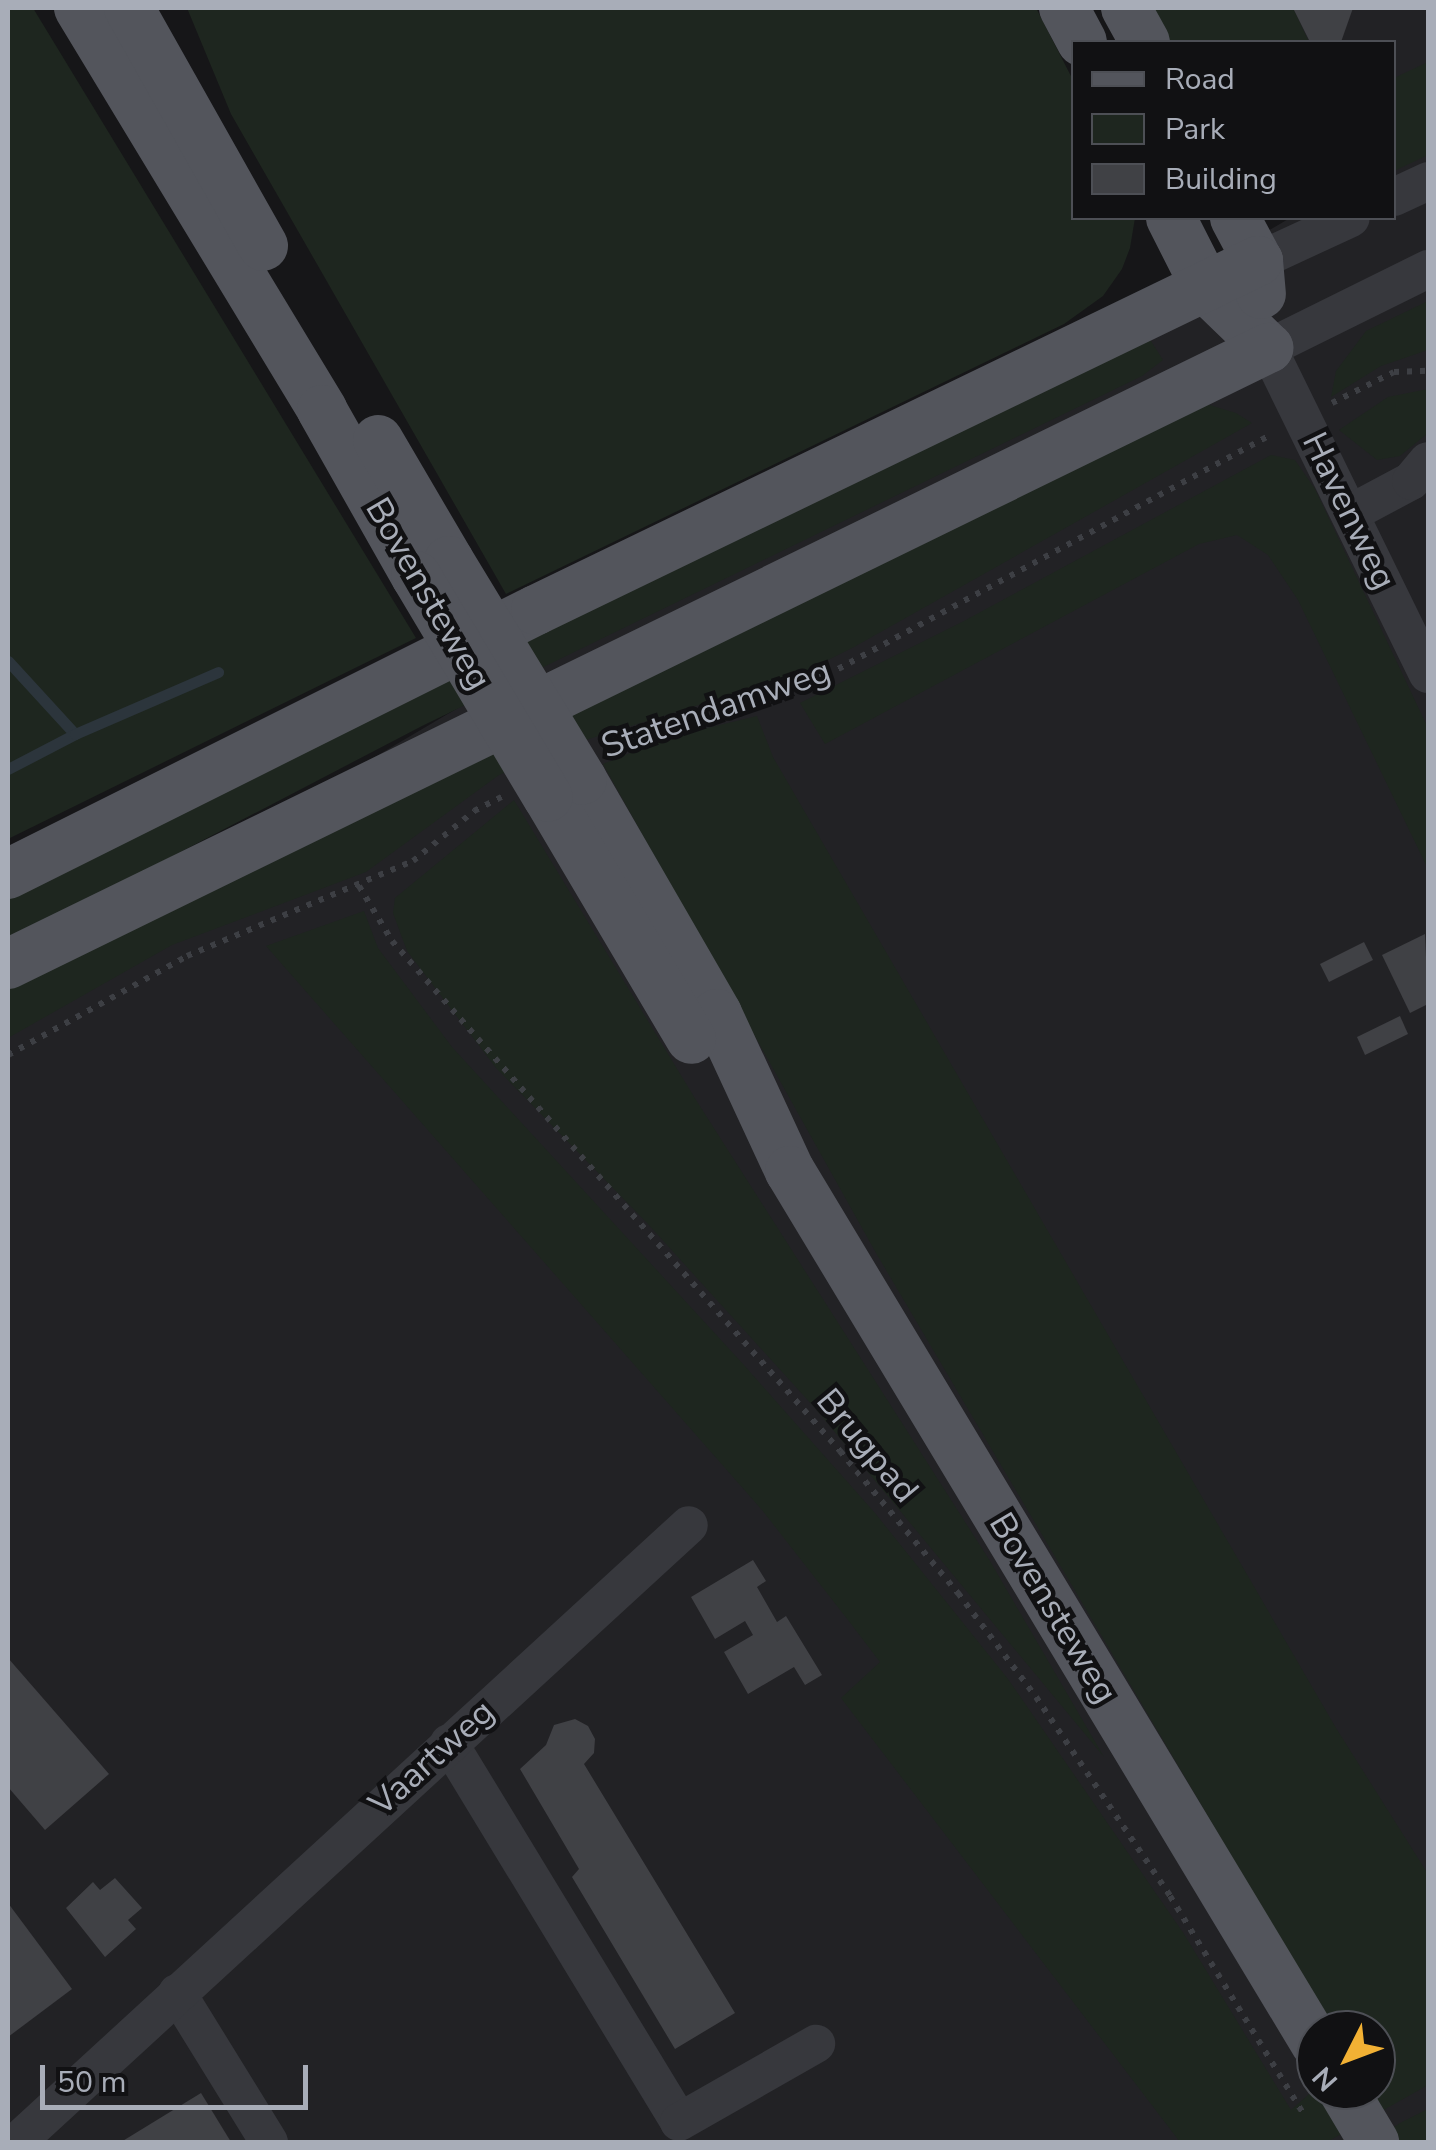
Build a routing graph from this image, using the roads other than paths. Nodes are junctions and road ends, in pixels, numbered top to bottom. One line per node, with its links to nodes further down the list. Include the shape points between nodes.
1 (80, 8): 20 (main road, Bovensteweg, via 322,410)
2 (129, 8): 8 (main road, Bovensteweg)
3 (171, 8): 8 (main road)
4 (1064, 8): 6 (main road)
5 (1126, 8): 7 (main road)
6 (1081, 40)
7 (1144, 40)
8 (205, 147): 20 (main road, Bovensteweg)
9 (1428, 181): 10 (street)
10 (1396, 196)
11 (1172, 220): 16 (main road)
12 (1236, 220): 14 (main road)
13 (1346, 220): 14 (street)
14 (1258, 261): 16 (main road); 17 (main road)
15 (1428, 269): 17 (street, Statendamweg)
16 (1207, 288): 17 (main road); 22 (main road, via 536,610)
17 (1268, 348): 19 (street, Havenweg); 23 (main road, Statendamweg)
18 (1428, 461): 19 (street, via 1410,481)
19 (1351, 513): 21 (street, Havenweg)
20 (432, 568): 28 (main road, Bovensteweg, bridge, via 558,780 701,1055 790,1171)
21 (1428, 674)
22 (8, 874)
23 (8, 964)
24 (689, 1525): 25 (street, Vaartweg)
25 (449, 1743): 26 (street, Vaartweg); 27 (street, via 679,2122)
26 (176, 1993): 30 (street, Vaartweg); 31 (street)
27 (816, 2044)
28 (1296, 2055)
29 (1355, 2110): 32 (main road)
30 (17, 2142)
31 (269, 2142)
32 (1374, 2142)

